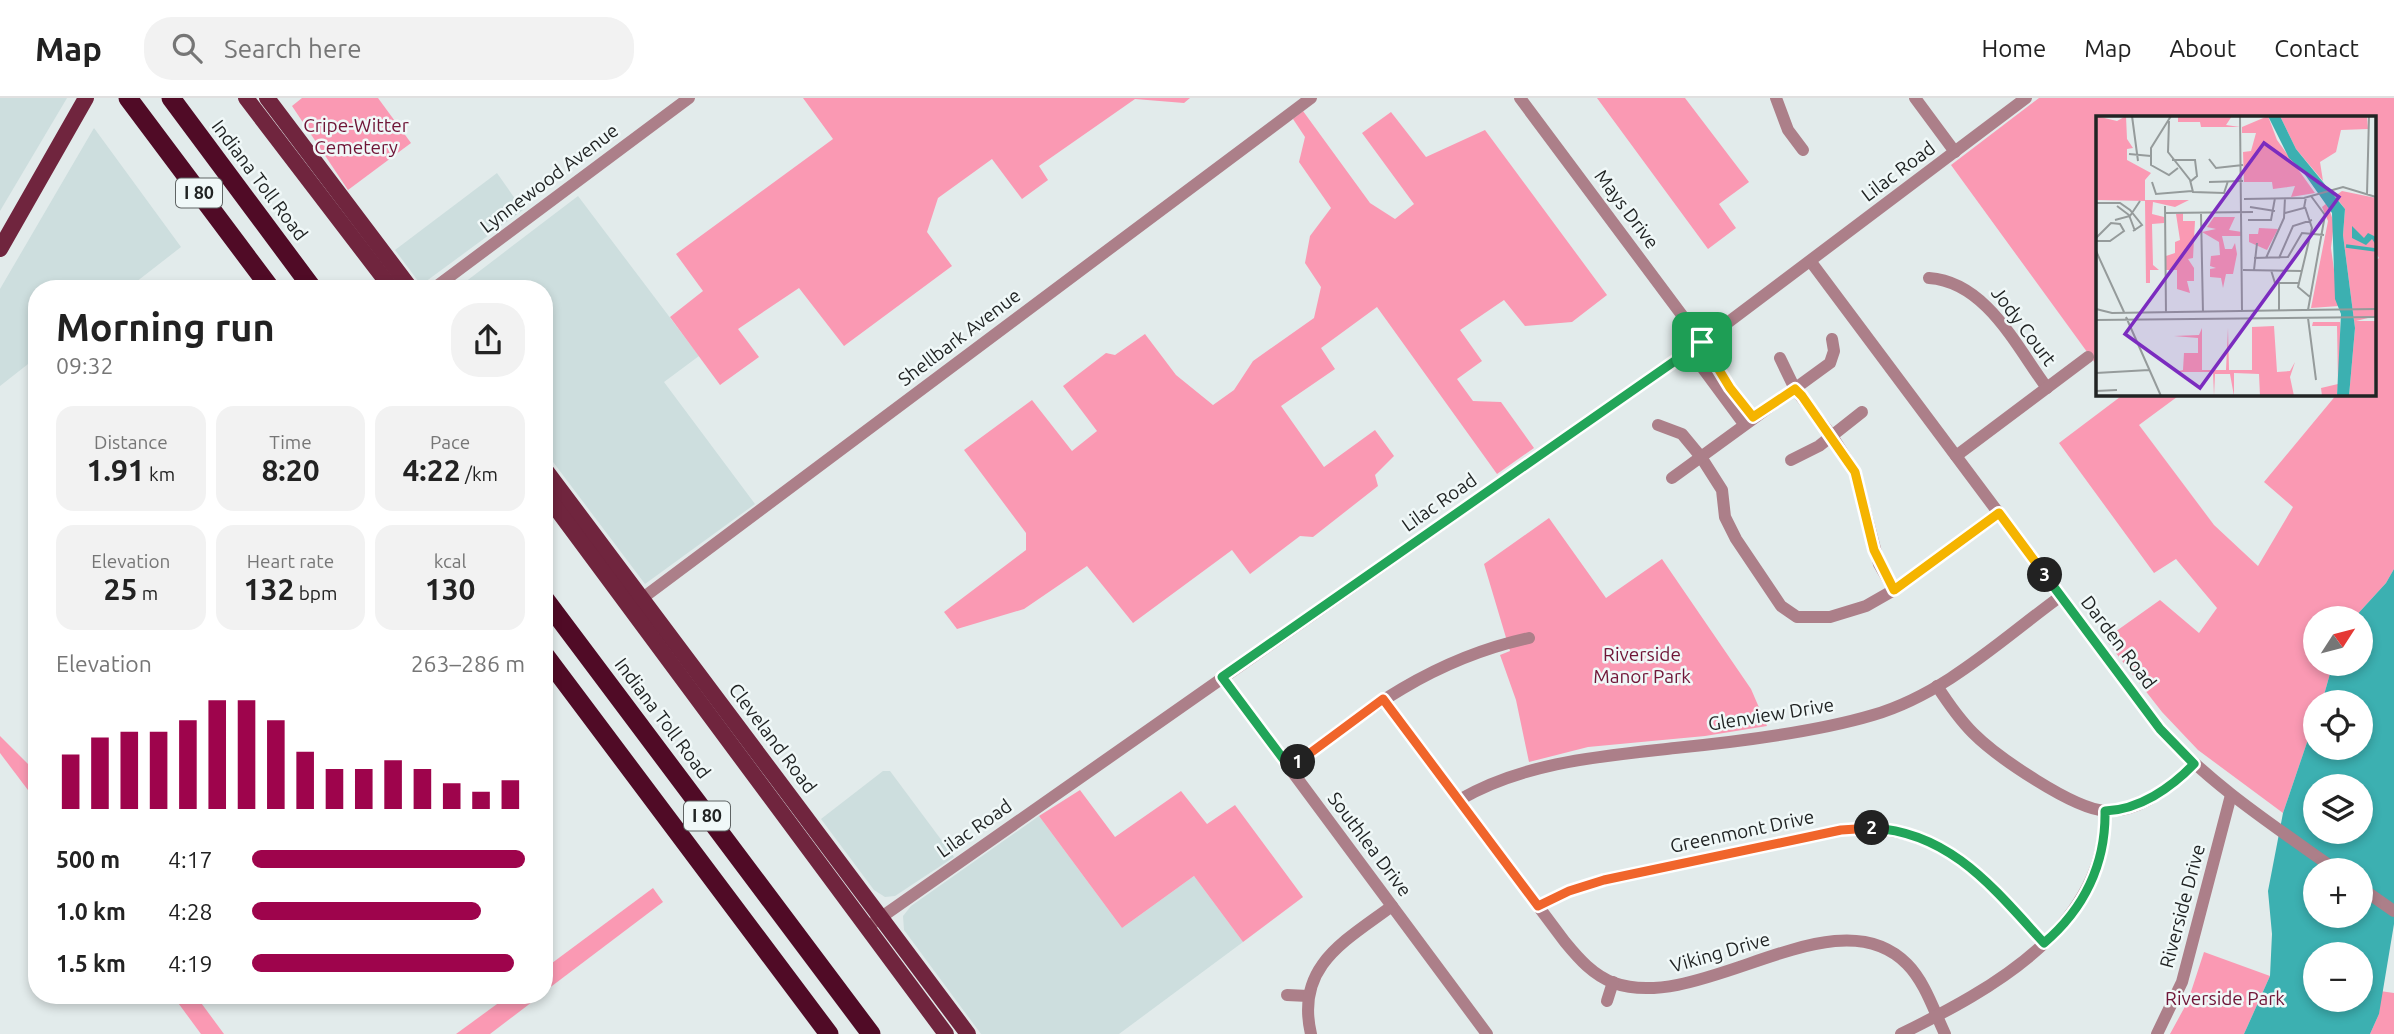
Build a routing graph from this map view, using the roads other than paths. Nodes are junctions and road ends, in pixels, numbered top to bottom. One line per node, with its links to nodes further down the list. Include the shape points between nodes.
1 (86, 98): 14 (main road)
2 (128, 98): 17 (highway, I 80)
3 (171, 98): 18 (highway, Indiana Toll Road / I 80)
4 (246, 98): 19 (main road)
5 (267, 98): 20 (main road)
6 (688, 98): 21 (street, Lynnewood Avenue)
7 (1311, 98): 42 (street, Shellbark Avenue)
8 (1520, 98): 23 (street, Mays Drive)
9 (1776, 98): 12 (street, via 1788,130)
10 (1915, 98): 13 (street)
11 (2026, 98): 13 (street, Lilac Road)
12 (1803, 150)
13 (1955, 152): 15 (street, Lilac Road)
14 (0, 249)
15 (1811, 262): 23 (street, Lilac Road); 33 (street, Darden Road)
16 (1929, 278): 27 (street, Jody Court, via 1955,282 1974,293)
17 (264, 280)
18 (306, 280)
19 (385, 280)
20 (404, 280)
21 (445, 280)
22 (1832, 339): 28 (street, via 1830,363)
23 (1702, 342): 24 (street, Lilac Road); 30 (street, Mays Drive)
24 (1690, 351): 30 (street); 46 (street, Lilac Road)
25 (2088, 357): 27 (street)
26 (1780, 358): 28 (street)
27 (2047, 388): 33 (street)
28 (1795, 389): 30 (street); 32 (street)
29 (1862, 412): 32 (street)
30 (1749, 421): 34 (street)
31 (1658, 425): 34 (street, via 1682,434)
32 (1832, 436): 35 (street); 40 (street, via 1855,472 1874,550)
33 (1956, 456): 39 (street, Darden Road)
34 (1701, 457): 36 (street); 40 (street, via 1722,490 1725,517 1736,539 1788,612 1810,619 1830,617 1866,606)
35 (1791, 460)
36 (1672, 478)
37 (553, 481): 42 (main road, Cleveland Road)
38 (553, 503): 42 (main road, Cleveland Road)
39 (1999, 513): 40 (street); 41 (street, Darden Road)
40 (1894, 590)
41 (2061, 596): 47 (street, Glenview Drive); 49 (street, Darden Road, via 2160,729)
42 (636, 603): 59 (main road, Cleveland Road); 60 (main road, Cleveland Road)
43 (553, 610): 69 (highway, Indiana Toll Road / I 80)
44 (1529, 638): 48 (street, via 1447,663)
45 (553, 666): 68 (highway, I 80)
46 (1222, 677): 50 (street, Southlea Drive); 59 (street, Lilac Road)
47 (1937, 686): 52 (street, Glenview Drive, via 1912,701 1861,718 1567,762); 53 (street, via 1961,720 1992,749 2064,798)
48 (1383, 699): 50 (street); 52 (street, Viking Drive)
49 (2194, 764): 51 (street, Darden Road); 53 (street, via 2148,799)
50 (1290, 768): 56 (street, Southlea Drive)
51 (2231, 795): 54 (street, Darden Road); 67 (street, Riverside Drive, via 2182,982)
52 (1459, 800): 57 (street, Viking Drive)
53 (2105, 811): 61 (street, via 2104,843 2092,882 2070,917)
54 (2319, 858)
55 (2373, 896): 58 (street)
56 (1392, 906): 64 (street, via 1327,958); 73 (street, Southlea Drive)
57 (1538, 906): 61 (street, Greenmont Drive, via 1604,880 1841,830 1880,828 1918,836 1954,853); 62 (street, Viking Drive, via 1579,959)
58 (2394, 911)
59 (881, 918): 60 (street, Lilac Road); 71 (main road, Cleveland Road)
60 (866, 928): 70 (main road, Cleveland Road)
61 (2044, 943): 66 (street, via 1992,983)
62 (1613, 982): 65 (street); 66 (street, Viking Drive, via 1644,989 1671,987 1826,943 1860,941 1882,946 1905,962)
63 (1287, 995): 64 (street)
64 (1308, 996): 72 (street)
65 (1607, 1001)
66 (1937, 1016): 74 (street); 75 (street, Viking Drive)
67 (2160, 1029): 76 (street, Riverside Drive)
68 (829, 1034)
69 (870, 1034)
70 (946, 1034)
71 (968, 1034)
72 (1311, 1034)
73 (1487, 1034)
74 (1901, 1034)
75 (1945, 1034)
76 (2150, 1034)

